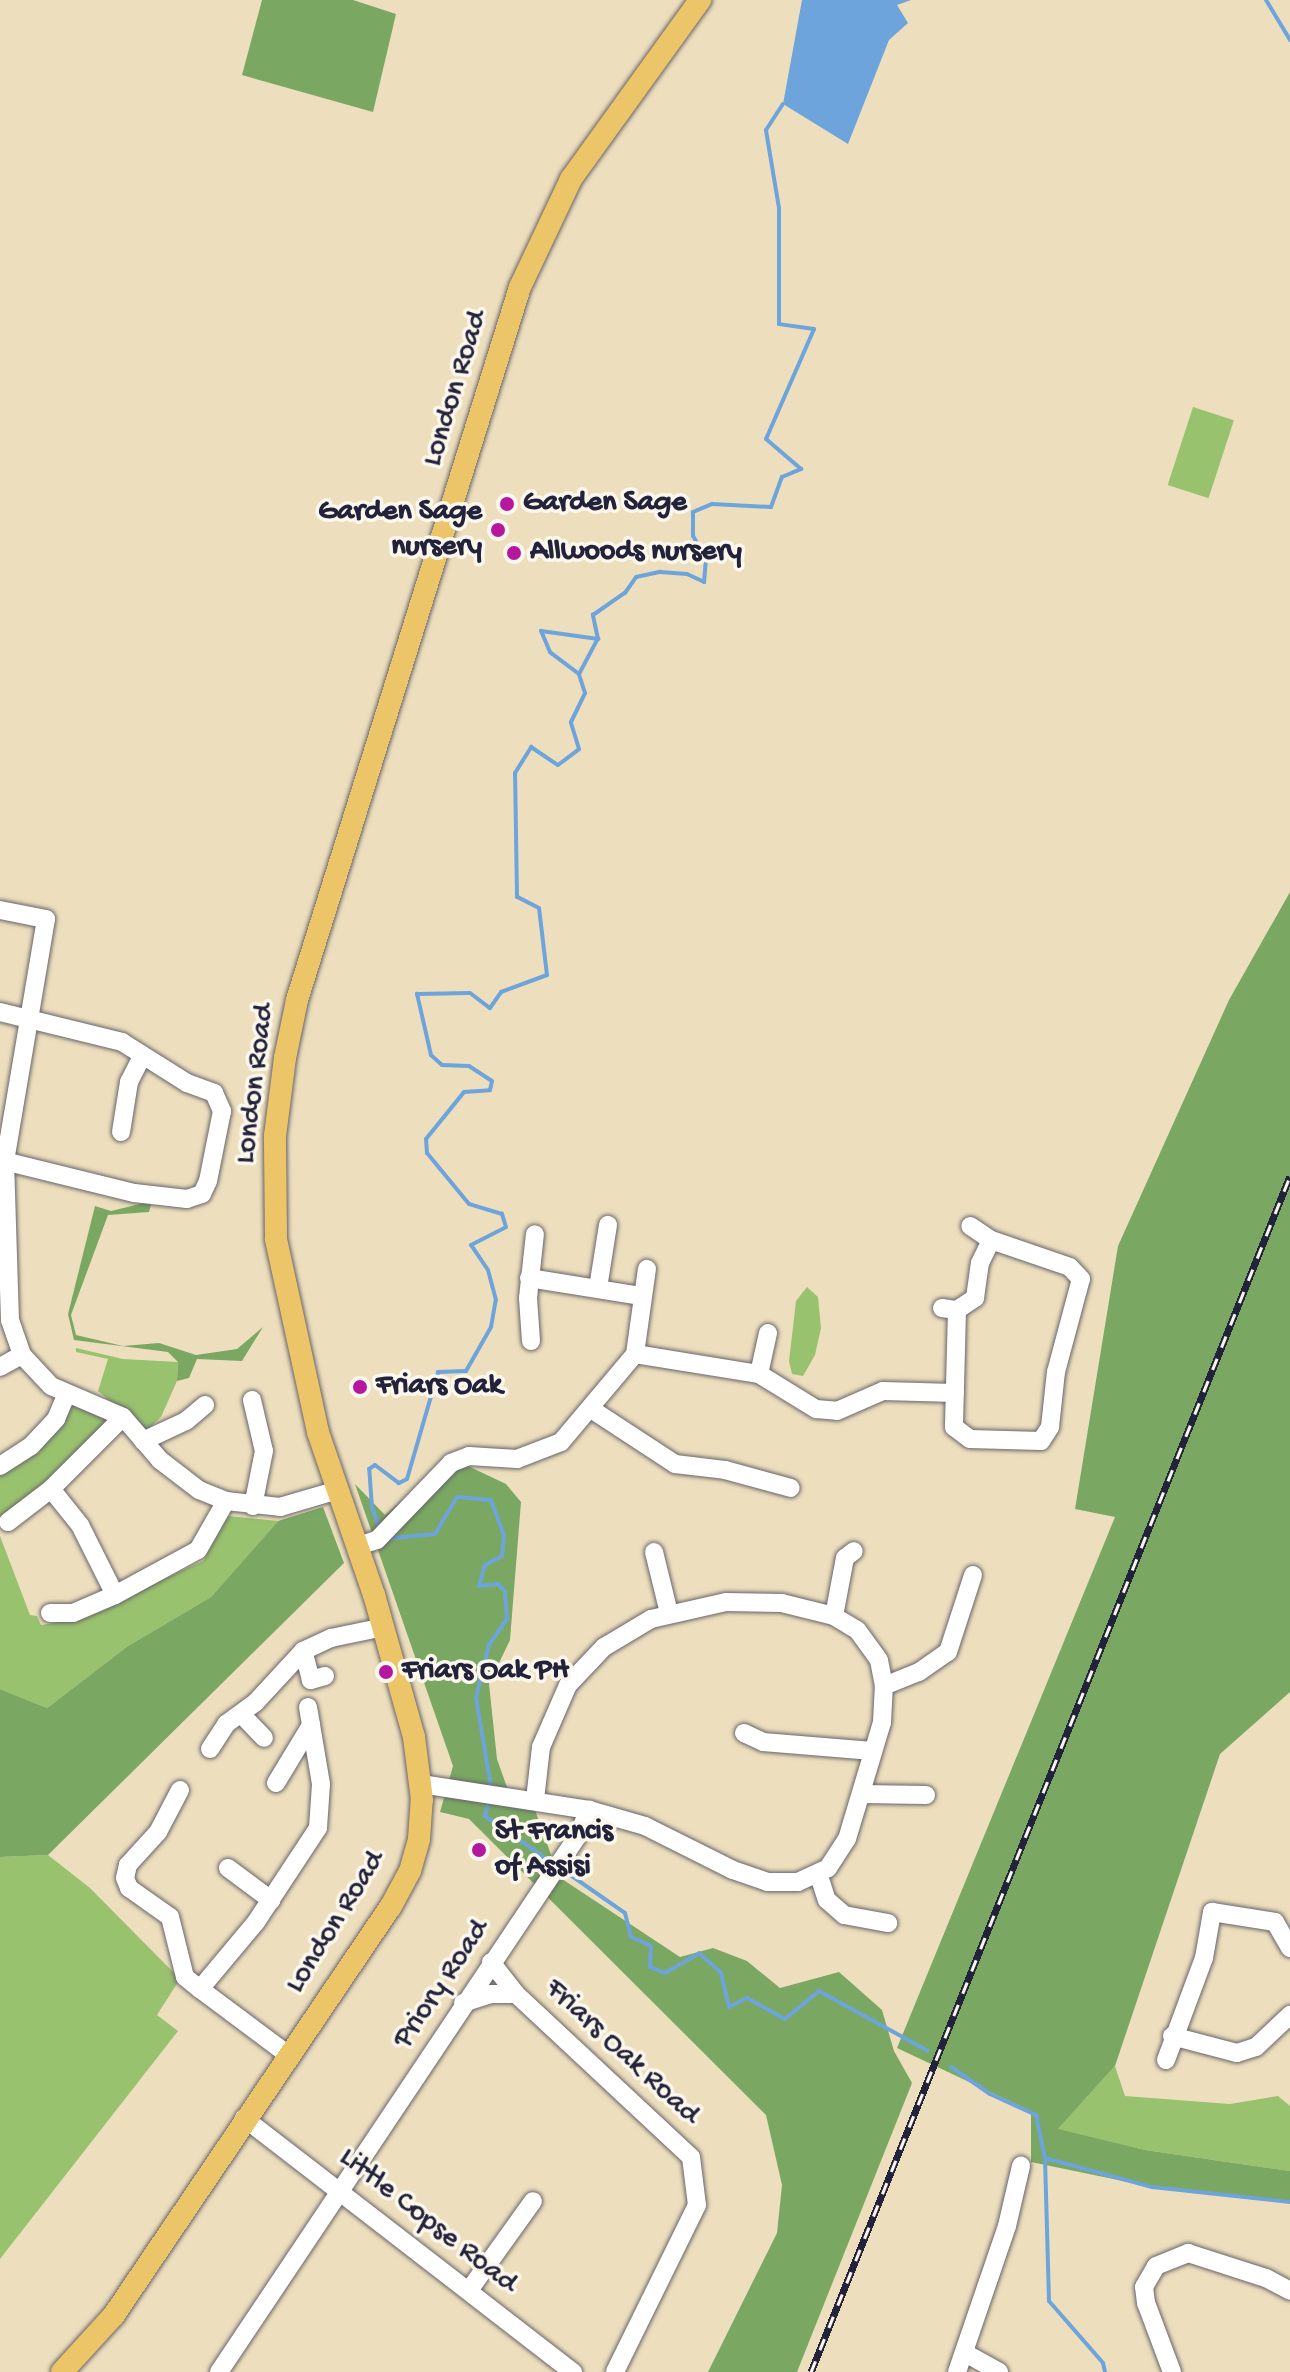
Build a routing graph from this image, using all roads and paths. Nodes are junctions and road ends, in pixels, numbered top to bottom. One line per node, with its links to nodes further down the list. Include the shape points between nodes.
1 (700, 0): 34 (main road, London Road, via 571,179 520,287 297,1000 275,1136 276,1239 318,1432)
2 (0, 910): 4 (street, via 46,919)
3 (0, 1012): 4 (street)
4 (31, 1018): 5 (street, via 122,1042); 7 (street)
5 (142, 1056): 6 (street, via 129,1082); 7 (street, via 214,1093 222,1111 202,1194 187,1199 134,1193)
6 (121, 1132)
7 (2, 1160): 8 (street)
8 (3, 1182): 16 (street)
9 (608, 1225): 15 (street)
10 (970, 1226): 12 (street)
11 (535, 1234): 14 (street)
12 (999, 1243): 26 (street, via 980,1263 975,1298 950,1309); 26 (street, via 1070,1267 1081,1279 1056,1372 1050,1427 1041,1441 970,1439 954,1427)
13 (647, 1269): 17 (street)
14 (529, 1278): 15 (street); 19 (street)
15 (598, 1288): 17 (street)
16 (6, 1292): 21 (street)
17 (642, 1296): 20 (street)
18 (768, 1333): 23 (street)
19 (531, 1341)
20 (635, 1354): 23 (street); 28 (street)
21 (22, 1355): 22 (street); 24 (street, via 39,1377)
22 (0, 1367)
23 (759, 1374): 26 (street, via 816,1409 837,1411 883,1391)
24 (67, 1393): 29 (street); 31 (street, via 56,1419 31,1446)
25 (252, 1400): 36 (street, via 264,1451)
26 (955, 1403)
27 (205, 1405): 30 (street, via 186,1421)
28 (591, 1409): 32 (street, via 675,1464 725,1470); 38 (street, via 561,1442 535,1455 469,1456 451,1463 383,1534)
29 (123, 1417): 30 (street); 33 (street)
30 (143, 1441): 35 (street, via 199,1490)
31 (0, 1466)
32 (791, 1488)
33 (51, 1489): 37 (street); 42 (street, via 80,1525)
34 (338, 1490): 36 (street, via 280,1507); 38 (main road, London Road)
35 (226, 1501): 36 (street); 42 (street, via 198,1550)
36 (253, 1506)
37 (8, 1522)
38 (358, 1546): 46 (main road, London Road)
39 (854, 1551): 45 (street, via 845,1558)
40 (654, 1552): 44 (street)
41 (973, 1575): 49 (street, via 948,1652 919,1672)
42 (115, 1595): 43 (street, via 73,1613)
43 (50, 1613)
44 (669, 1613): 45 (street, via 726,1602 782,1603); 60 (street, via 629,1628 593,1656 568,1685 541,1747)
45 (834, 1616): 49 (street, via 857,1630 879,1660)
46 (384, 1627): 47 (street, via 331,1638); 56 (main road, London Road)
47 (303, 1651): 48 (street, via 311,1680); 50 (street)
48 (325, 1676)
49 (884, 1686): 54 (street)
50 (241, 1714): 52 (street); 53 (street, via 226,1724)
51 (744, 1733): 54 (street, via 763,1742)
52 (264, 1738)
53 (210, 1749)
54 (873, 1751): 58 (street)
55 (276, 1783): 64 (street, via 309,1716 321,1784 318,1828)
56 (421, 1784): 60 (street); 73 (main road, London Road, via 419,1839 410,1871)
57 (180, 1790): 68 (street, via 158,1832 128,1865 125,1878 129,1888 170,1917 185,1977)
58 (862, 1794): 59 (street); 63 (street, via 847,1839)
59 (926, 1795)
60 (535, 1800): 61 (street)
61 (589, 1810): 63 (street, via 645,1826 767,1882); 67 (street, Priory Road, via 577,1837)
62 (228, 1868): 64 (street)
63 (819, 1876): 65 (street, via 827,1900 844,1915)
64 (271, 1900): 68 (street)
65 (888, 1923)
66 (1290, 1948): 72 (street, via 1275,1922 1212,1912 1204,1958)
67 (491, 1962): 69 (street, Friars Oak Road); 70 (street, Priory Road)
68 (200, 1989): 73 (street)
69 (516, 1994): 70 (street, Friars Oak Road); 85 (street, Friars Oak Road, via 681,2143 695,2173 697,2205)
70 (463, 2003): 77 (street, Priory Road)
71 (1290, 2015): 72 (street, via 1256,2047 1237,2053)
72 (1172, 2036): 74 (street)
73 (287, 2054): 75 (main road, London Road)
74 (1166, 2060)
75 (244, 2118): 77 (street, Little Copse Road); 83 (main road, London Road, via 114,2315)
76 (1021, 2166): 81 (street)
77 (340, 2190): 79 (street, Little Copse Road); 82 (street, Priory Road)
78 (533, 2201): 79 (street)
79 (470, 2289): 84 (street, Little Copse Road)
80 (1290, 2291): 88 (street, via 1188,2253 1156,2266 1144,2287 1146,2303)
81 (965, 2353): 86 (street); 87 (street)
82 (225, 2370)
83 (62, 2372)
84 (573, 2372)
85 (615, 2372)
86 (957, 2372)
87 (999, 2372)
88 (1172, 2372)

